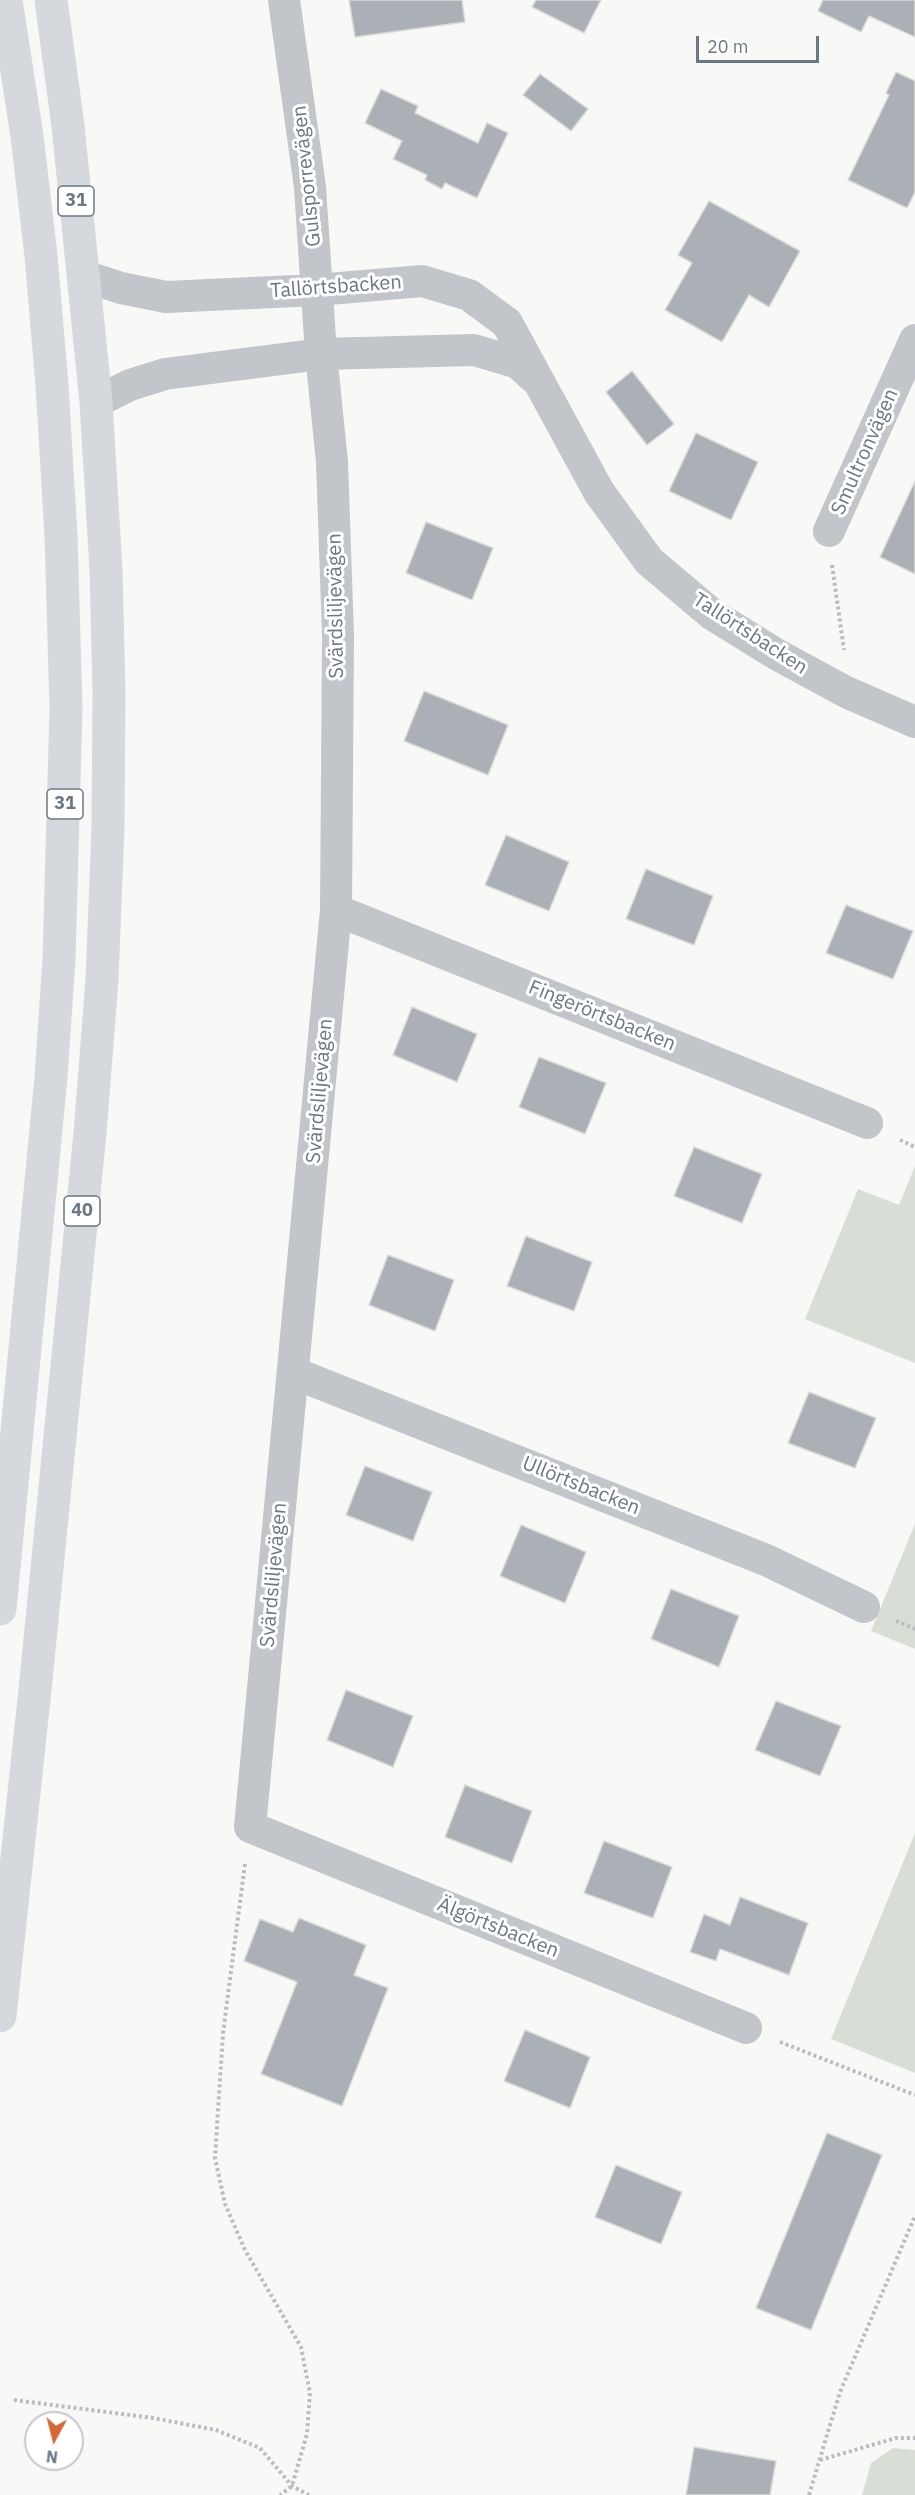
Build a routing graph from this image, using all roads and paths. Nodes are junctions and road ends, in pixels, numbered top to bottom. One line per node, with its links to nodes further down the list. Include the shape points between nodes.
1 (6, 0): 17 (highway, 31, via 27,136 51,373 66,708 62,901 51,1077)
2 (51, 0): 4 (highway, 31)
3 (284, 0): 5 (street, Gulsporrevägen, via 310,188)
4 (84, 276): 5 (street, Tallörtsbacken, via 166,297); 9 (highway, 31)
5 (317, 290): 7 (street, Gulsporrevägen); 8 (street, Tallörtsbacken, via 422,281 469,295 507,323)
6 (915, 340): 10 (street, Smultronvägen)
7 (321, 354): 8 (street, Tallörtsbacken, via 474,350 518,363); 9 (street, Tallörtsbacken, via 165,374); 13 (street, Svärdsliljevägen, via 332,462 338,635)
8 (543, 386): 11 (street, Tallörtsbacken, via 599,492 649,561 713,615)
9 (96, 402): 19 (highway, 40, via 109,692 102,980 90,1133)
10 (829, 531): 11 (path)
11 (846, 692): 12 (street, Tallörtsbacken)
12 (915, 722)
13 (336, 910): 14 (street, Fingerörtsbacken); 15 (street, Svärdsliljevägen)
14 (867, 1123)
15 (294, 1372): 16 (street, Ullörtsbacken, via 766,1560); 18 (street, Svärdsliljevägen)
16 (864, 1607)
17 (0, 1609)
18 (250, 1827): 20 (street, Älgörtsbacken); 26 (path, via 223,2032 215,2158 225,2204 245,2250 301,2348 310,2393 307,2434)
19 (0, 2016)
20 (746, 2028): 21 (path)
21 (915, 2095)
22 (915, 2216): 25 (path, via 840,2392)
23 (14, 2400): 26 (path, via 216,2430 260,2448)
24 (915, 2438): 25 (path, via 896,2438)
25 (819, 2460): 29 (path)
26 (292, 2486): 27 (path); 28 (path)
27 (280, 2495)
28 (309, 2495)
29 (809, 2495)

